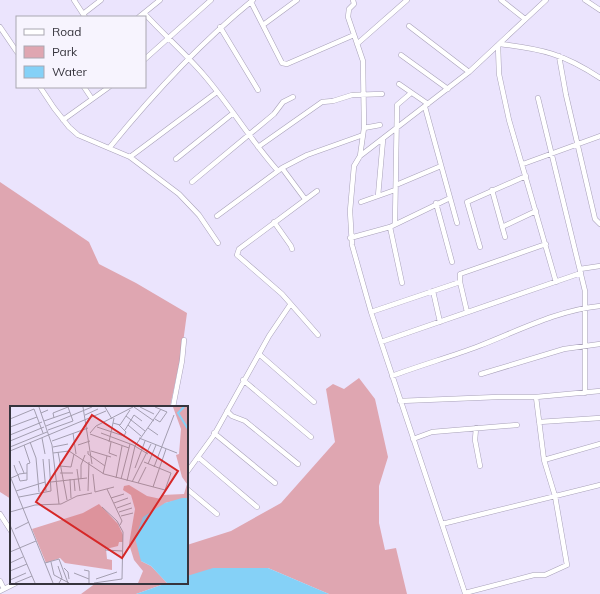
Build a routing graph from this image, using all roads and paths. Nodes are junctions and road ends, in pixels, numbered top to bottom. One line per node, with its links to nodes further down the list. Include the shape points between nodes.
1 (74, 0): 14 (street)
2 (101, 0): 14 (street)
3 (159, 0): 13 (street)
4 (211, 0): 22 (street)
5 (297, 0): 17 (street)
6 (353, 0): 21 (street, via 354,4 348,15)
7 (407, 0): 23 (street)
8 (501, 0): 16 (street)
9 (546, 0): 16 (street)
10 (585, 0): 12 (street)
11 (252, 1): 17 (street); 20 (street)
12 (600, 10)
13 (144, 13): 15 (street); 22 (street)
14 (84, 16)
15 (140, 16)
16 (525, 19): 24 (street)
17 (263, 25): 21 (street, via 280,62 284,64)
18 (409, 26): 30 (street)
19 (0, 27): 25 (street)
20 (220, 27): 29 (street); 37 (street)
21 (354, 35): 23 (street)
22 (170, 38): 28 (street); 29 (street)
23 (357, 44): 40 (street, via 363,61)
24 (499, 44): 27 (street, via 546,50); 30 (street); 62 (street, via 499,74 509,120)
25 (16, 51)
26 (401, 54): 36 (street)
27 (559, 56): 31 (street); 55 (street)
28 (146, 59)
29 (188, 59): 38 (street); 56 (street)
30 (469, 72): 36 (street)
31 (600, 78)
32 (399, 84): 39 (street)
33 (41, 88): 47 (street)
34 (85, 88): 44 (street)
35 (108, 88): 44 (street)
36 (448, 89): 45 (street)
37 (258, 90)
38 (217, 92): 46 (street); 60 (street)
39 (411, 93): 45 (street); 50 (street, via 398,102)
40 (363, 94): 41 (street); 49 (street); 57 (street, via 322,102)
41 (382, 94)
42 (293, 97): 51 (street, via 283,102 274,114)
43 (538, 98): 58 (street)
44 (92, 99): 47 (street)
45 (426, 106): 50 (street); 63 (street)
46 (232, 114): 51 (street); 61 (street)
47 (63, 120): 56 (street, via 78,135)
48 (380, 125): 49 (street)
49 (364, 128): 52 (street)
50 (398, 128): 54 (street); 67 (street)
51 (248, 134): 57 (street); 66 (street)
52 (363, 135): 59 (street); 64 (street, via 318,151)
53 (600, 136): 55 (street)
54 (383, 140): 59 (street); 70 (street)
55 (578, 144): 58 (street); 80 (street, via 595,219)
56 (110, 147): 60 (street)
57 (258, 147): 64 (street)
58 (552, 153): 62 (street); 91 (street, via 567,224)
59 (360, 156): 84 (street, via 354,166)
60 (130, 157): 85 (street, via 191,204)
61 (176, 159)
62 (523, 164): 65 (street)
63 (441, 166): 67 (street); 71 (street)
64 (280, 169): 72 (street); 76 (street)
65 (526, 176): 68 (street); 75 (street)
66 (192, 182)
67 (395, 187): 70 (street); 78 (street)
68 (492, 190): 82 (street); 87 (street, via 466,202)
69 (317, 191): 72 (street)
70 (378, 196): 73 (street)
71 (450, 198): 74 (street); 79 (street)
72 (305, 199): 77 (street)
73 (361, 202)
74 (436, 203): 78 (street); 89 (street)
75 (536, 211): 82 (street); 86 (street)
76 (217, 216)
77 (274, 222): 88 (street); 96 (street, via 239,248 237,255 275,288)
78 (395, 223): 81 (street)
79 (457, 223)
80 (600, 224)
81 (390, 226): 84 (street); 94 (street)
82 (502, 227): 83 (street)
83 (505, 237)
84 (350, 238): 99 (street)
85 (218, 243)
86 (546, 244): 92 (street, via 460,274); 93 (street)
87 (480, 247)
88 (292, 249)
89 (452, 262)
90 (600, 266): 91 (street)
91 (581, 271): 93 (street); 98 (street)
92 (460, 282): 95 (street); 100 (street)
93 (556, 282): 100 (street)
94 (402, 283)
95 (433, 290): 99 (street); 101 (street)
96 (290, 305): 102 (street); 107 (street)
97 (600, 306): 98 (street)
98 (586, 307): 106 (street); 109 (street, via 568,311 478,347 415,366)
99 (370, 312): 104 (street)
100 (467, 312): 101 (street)
101 (440, 322): 104 (street)
102 (318, 335)
103 (184, 340): 116 (street)
104 (381, 342): 109 (street)
105 (600, 344): 106 (street)
106 (584, 345): 108 (street); 112 (street)
107 (259, 354): 110 (street); 115 (street)
108 (480, 374)
109 (392, 376): 114 (street)
110 (243, 380): 117 (street); 123 (street)
111 (600, 391): 112 (street)
112 (585, 393): 113 (street)
113 (536, 397): 114 (street); 119 (street)
114 (400, 401): 124 (street)
115 (314, 402)
116 (173, 406)
117 (227, 411): 122 (street); 128 (street, via 245,421)
118 (600, 418): 119 (street)
119 (539, 422): 127 (street)
120 (517, 425): 121 (street)
121 (476, 428): 124 (street, via 432,432); 129 (street, via 475,440)
122 (214, 433): 126 (street); 131 (street)
123 (311, 437)
124 (413, 439): 138 (street)
125 (600, 444): 127 (street)
126 (198, 457): 130 (street); 135 (street)
127 (544, 460): 134 (street)
128 (298, 464)
129 (480, 466)
130 (188, 471)
131 (275, 483)
132 (600, 485): 134 (street)
133 (188, 490): 137 (street)
134 (555, 496): 138 (street); 138 (street, via 567,565 545,575 534,575 465,593)
135 (257, 507)
136 (0, 514): 139 (street)
137 (217, 514)
138 (442, 524)
139 (10, 529)
140 (0, 581): 142 (street)
141 (14, 584): 142 (street)
142 (2, 590)

